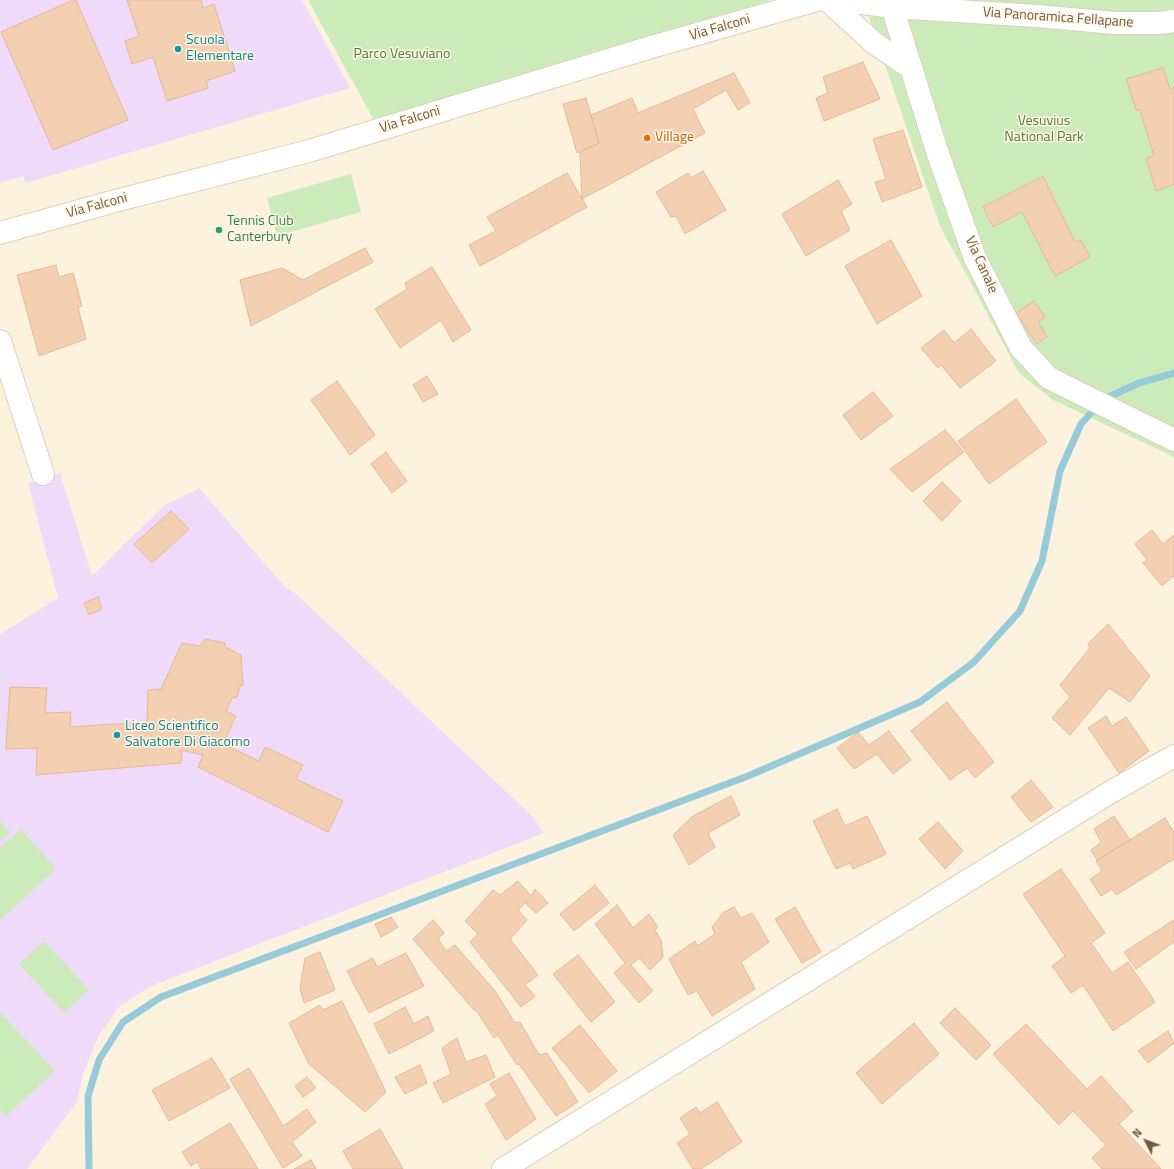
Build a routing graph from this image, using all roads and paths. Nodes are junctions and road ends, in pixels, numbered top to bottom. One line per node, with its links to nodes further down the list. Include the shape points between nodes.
1 (817, 0): 7 (street, Via Falconi, via 648,48 309,151)
2 (826, 0): 6 (street, via 874,43)
3 (840, 0): 4 (street)
4 (891, 4): 5 (street, Via Panoramica Fellapane, via 1115,23); 6 (street, Via Canale)
5 (1174, 21)
6 (911, 68): 9 (street, Via Canale, via 975,258 1021,348 1050,378)
7 (0, 233)
8 (0, 341): 10 (street)
9 (1174, 440)
10 (43, 474)
11 (1174, 756): 12 (street, via 1089,806)
12 (516, 1166)

